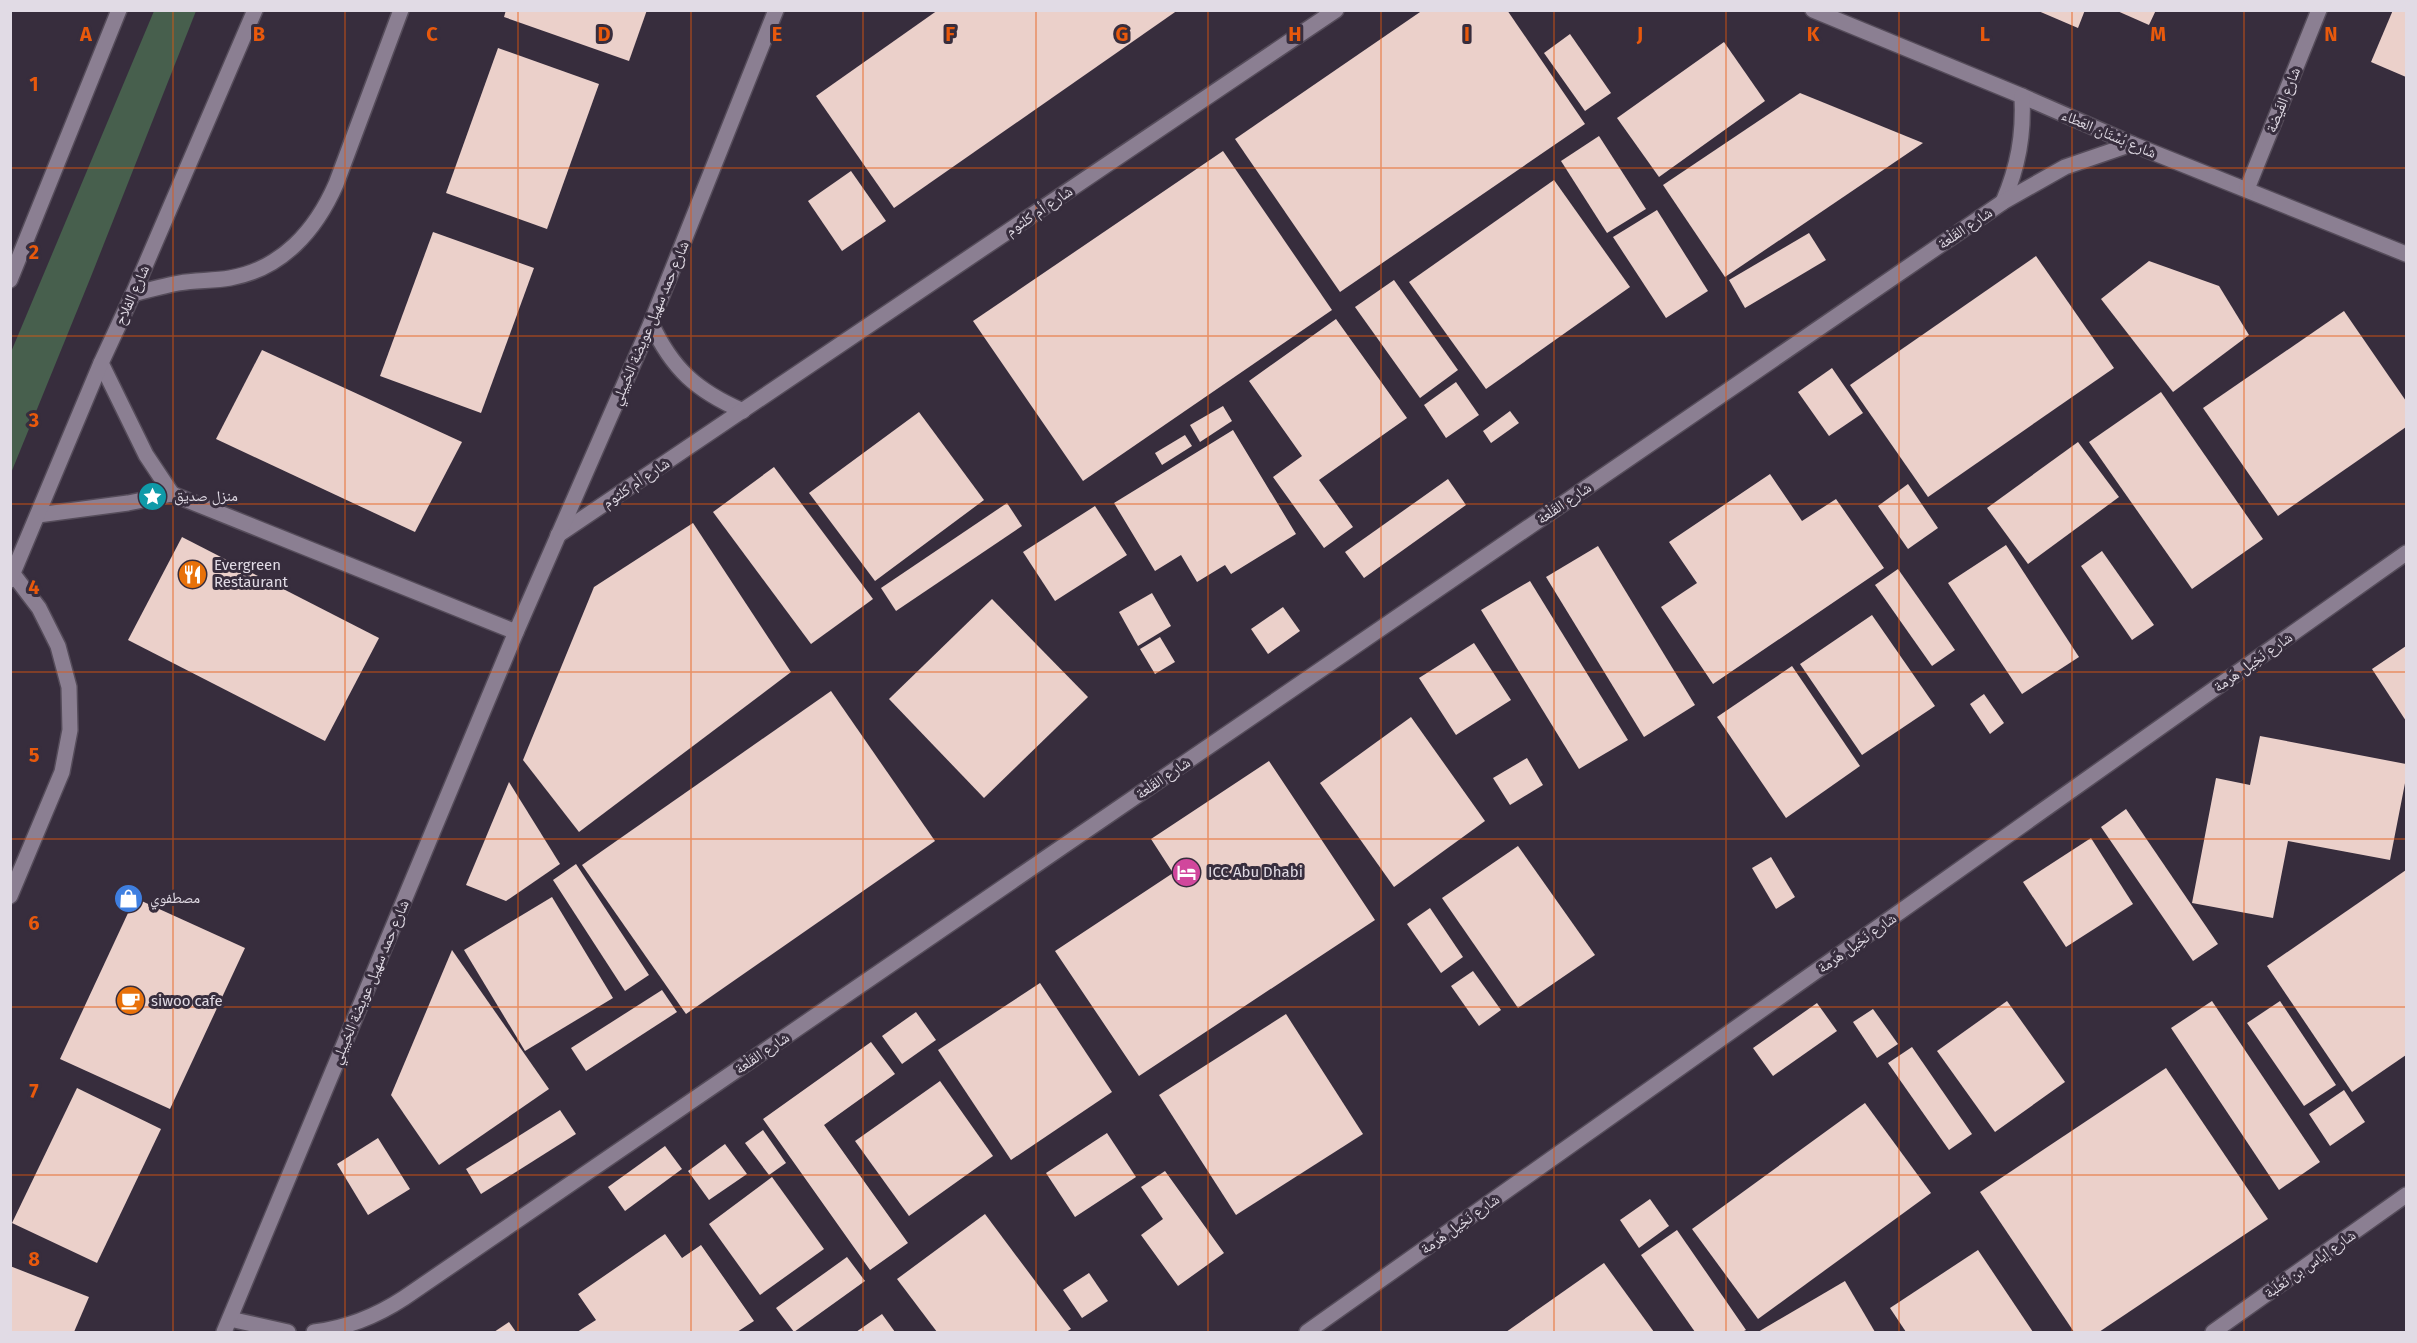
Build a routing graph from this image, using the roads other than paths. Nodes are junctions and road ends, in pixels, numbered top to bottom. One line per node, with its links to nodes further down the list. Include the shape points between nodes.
1 (119, 10): 13 (street)
2 (255, 10): 14 (street, شارع الفلاح)
3 (401, 10): 14 (street, via 336,184 324,211 307,234 285,254 259,269 231,278 178,283)
4 (776, 10): 15 (street, شارع حمد سهيل عويضة الخييلي)
5 (1336, 10): 17 (street, شارع أم كلثوم)
6 (1813, 10): 8 (street, شارع بُسْتَان العَطاء)
7 (2319, 10): 10 (street, شارع الفَيضة)
8 (2022, 96): 9 (street, شارع بُسْتَان العَطاء); 11 (street, شارع القَلْعة, via 2021,150)
9 (2132, 144): 10 (street, شارع بُسْتَان العَطاء); 11 (street, شارع القَلْعة, via 2065,167)
10 (2247, 189): 12 (street, شارع بُسْتَان العَطاء)
11 (2003, 202): 28 (street, شارع القَلْعة, via 382,1313 357,1324)
12 (2406, 254)
13 (10, 280)
14 (133, 294): 16 (street, شارع الفلاح)
15 (651, 323): 17 (street, via 678,368 704,391); 20 (street, شارع حمد سهيل عويضة الخييلي)
16 (101, 363): 18 (street, via 146,455); 19 (street, شارع الفلاح)
17 (743, 411): 20 (street, شارع أم كلثوم)
18 (172, 494): 19 (street); 23 (street)
19 (38, 515): 22 (street, شارع الفلاح)
20 (558, 535): 23 (street, شارع حمد سهيل عويضة الخييلي)
21 (2406, 553): 29 (street, شارع نَخِيل هَرمة)
22 (12, 577): 24 (street, via 39,608 58,646 69,687 70,730 62,772)
23 (516, 632): 26 (street, شارع حمد سهيل عويضة الخييلي)
24 (10, 896)
25 (2406, 1195): 30 (street, شارع إياس بن ثَعلَبة)
26 (227, 1326): 27 (street)
27 (288, 1332)
28 (314, 1332)
29 (1307, 1332)
30 (2213, 1332)

